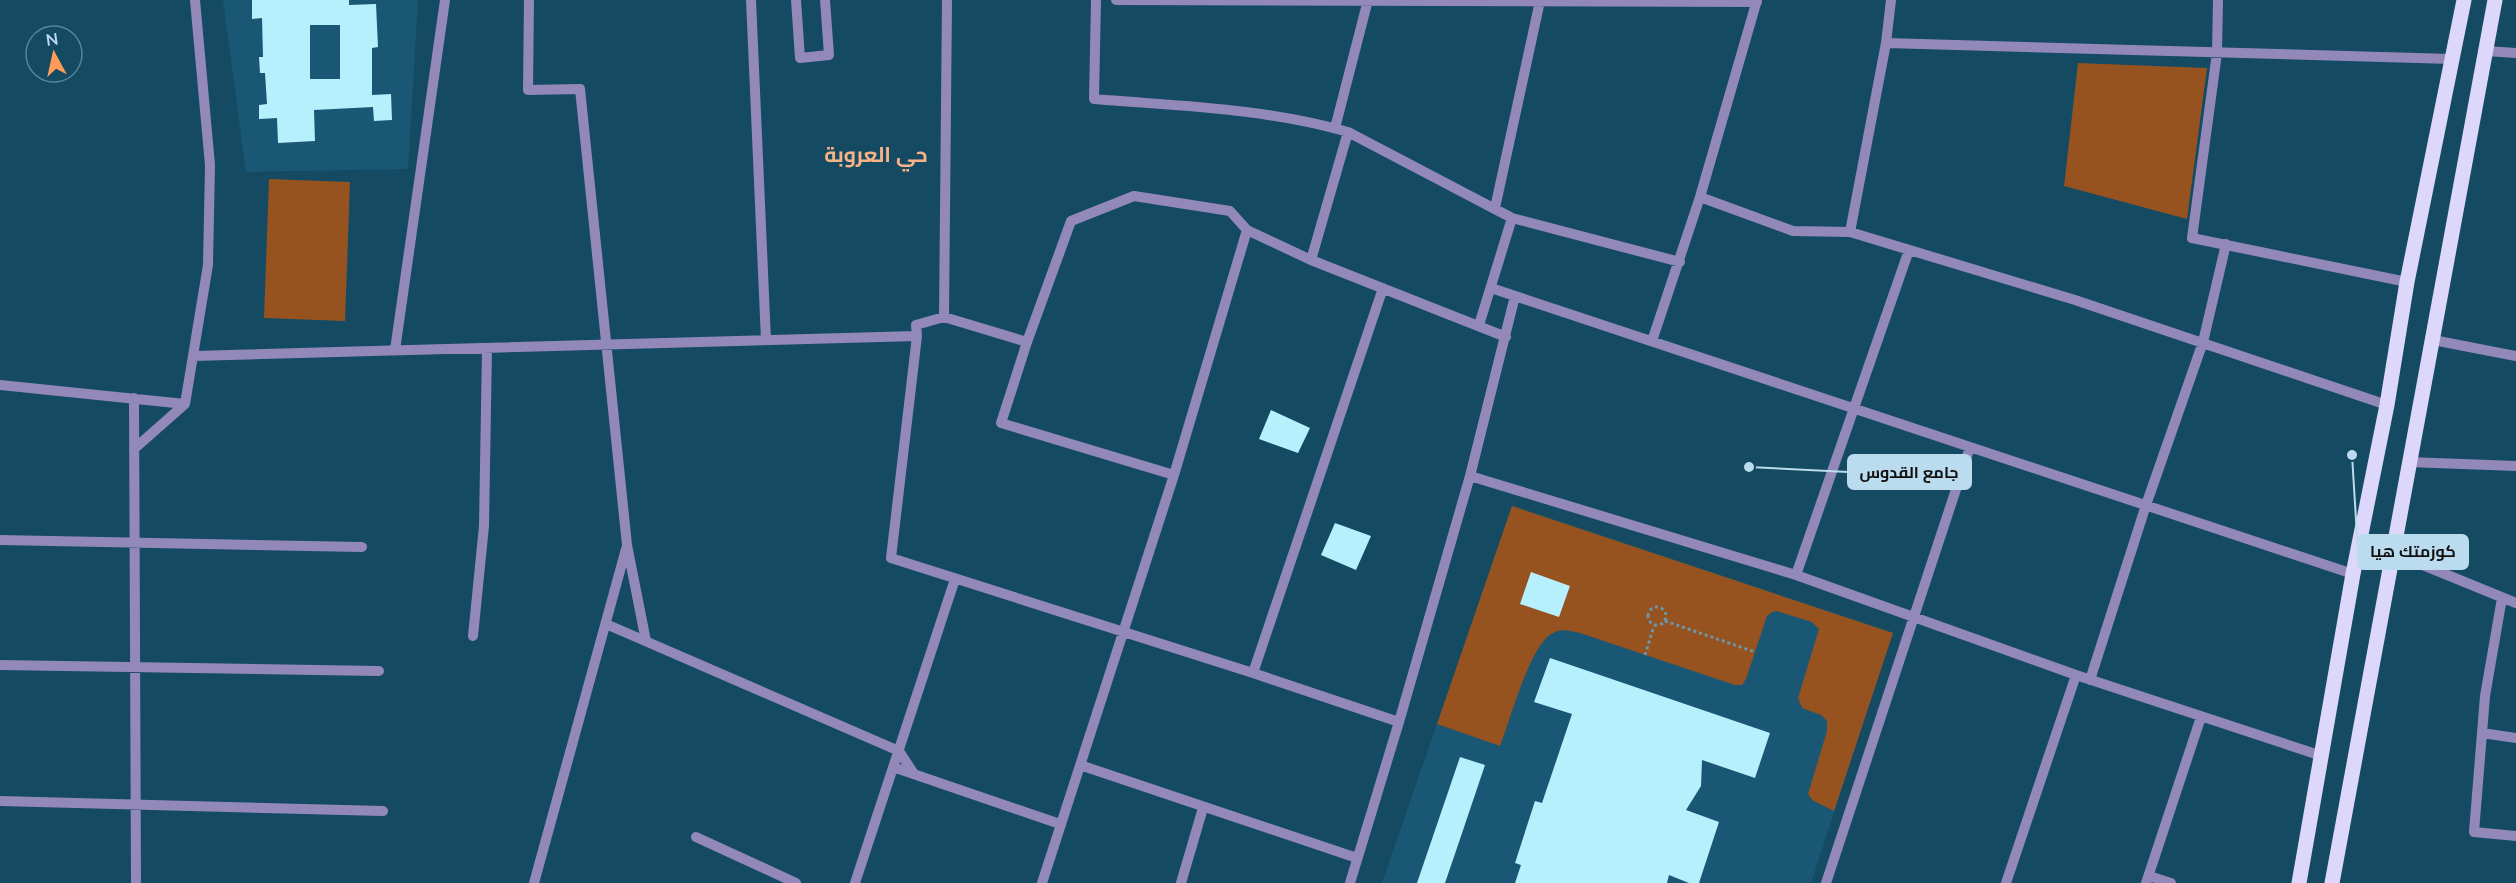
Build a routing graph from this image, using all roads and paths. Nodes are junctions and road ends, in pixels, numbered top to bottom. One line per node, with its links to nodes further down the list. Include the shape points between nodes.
1 (195, 0): 49 (street, via 210,165 208,265)
2 (445, 0): 48 (street)
3 (529, 0): 46 (street, via 528,90 580,89)
4 (751, 0): 41 (street)
5 (796, 0): 6 (street, via 800,58 829,55)
6 (825, 0)
7 (947, 0): 37 (street)
8 (1096, 0): 22 (street, via 1094,99 1274,116)
9 (1116, 0): 10 (street)
10 (1368, 0): 16 (street); 22 (street)
11 (1891, 0): 17 (street)
12 (2218, 0): 19 (street)
13 (2464, 0): 21 (main road)
14 (2495, 0): 18 (main road)
15 (1757, 1): 16 (street); 24 (street)
16 (1540, 2): 25 (street)
17 (1886, 43): 19 (street); 28 (street)
18 (2486, 51): 20 (street); 42 (main road)
19 (2217, 53): 21 (street); 29 (street, via 2192,238)
20 (2516, 53)
21 (2452, 59): 33 (main road)
22 (1335, 128): 23 (street)
23 (1348, 132): 25 (street); 31 (street)
24 (1700, 197): 28 (street, via 1793,231); 32 (street)
25 (1495, 208): 26 (street)
26 (1512, 218): 32 (street); 35 (street)
27 (1247, 230): 31 (street); 44 (street, via 1230,212 1134,196 1071,221); 60 (street)
28 (1850, 232): 30 (street)
29 (2226, 244): 33 (street); 45 (street)
30 (1909, 250): 45 (street); 55 (street)
31 (1311, 260): 34 (street)
32 (1680, 262): 43 (street)
33 (2407, 282): 54 (main road)
34 (1383, 288): 38 (street); 85 (street)
35 (1491, 288): 36 (street); 38 (street)
36 (1515, 296): 40 (street); 43 (street)
37 (944, 317): 39 (street, via 916,325); 44 (street)
38 (1479, 325): 40 (street)
39 (916, 336): 41 (street); 70 (street, via 891,558)
40 (1506, 337): 61 (street)
41 (766, 340): 46 (street)
42 (2433, 340): 50 (street); 58 (main road)
43 (1653, 341): 55 (street)
44 (1027, 342): 60 (street, via 1001,423)
45 (2204, 342): 54 (street); 62 (street)
46 (606, 345): 47 (street); 65 (street)
47 (487, 348): 48 (street); 78 (street, via 484,526)
48 (395, 350): 49 (street)
49 (194, 356): 53 (street)
50 (2516, 356)
51 (0, 385): 52 (street)
52 (134, 398): 53 (street); 57 (street)
53 (184, 404): 57 (street)
54 (2387, 405): 68 (main road)
55 (1853, 408): 56 (street); 69 (street)
56 (1970, 447): 62 (street); 73 (street)
57 (134, 449): 64 (street)
58 (2408, 462): 59 (street); 67 (main road)
59 (2516, 466)
60 (1174, 475): 77 (street)
61 (1470, 476): 69 (street); 89 (street)
62 (2146, 506): 68 (street); 87 (street)
63 (0, 540): 64 (street)
64 (135, 542): 66 (street); 83 (street)
65 (627, 545): 75 (street); 79 (street)
66 (362, 547)
67 (2391, 552): 71 (street); 117 (main road)
68 (2353, 574): 93 (main road)
69 (1796, 575): 73 (street)
70 (955, 579): 77 (street); 92 (street)
71 (2502, 598): 72 (street); 90 (street)
72 (2516, 603)
73 (1914, 617): 86 (street); 113 (street)
74 (1665, 621): 76 (path); 76 (path, via 1663,609 1654,608 1647,617); 80 (path)
75 (606, 624): 79 (street); 107 (street)
76 (1654, 626): 81 (path)
77 (1123, 632): 85 (street); 94 (street)
78 (473, 636)
79 (646, 641): 92 (street)
80 (1755, 652)
81 (1645, 655)
82 (0, 665): 83 (street)
83 (135, 667): 84 (street); 98 (street)
84 (379, 671)
85 (1253, 673): 89 (street)
86 (2076, 675): 87 (street); 114 (street)
87 (2090, 680): 88 (street)
88 (2201, 717): 93 (street); 105 (street)
89 (1400, 722): 104 (street)
90 (2482, 733): 91 (street); 102 (street, via 2474,832)
91 (2516, 738)
92 (899, 751): 95 (street); 96 (street)
93 (2322, 756): 116 (main road)
94 (1080, 765): 99 (street); 101 (street)
95 (893, 767): 96 (street); 109 (street)
96 (914, 774): 101 (street)
97 (0, 801): 98 (street)
98 (135, 805): 100 (street); 106 (street)
99 (1203, 808): 104 (street); 111 (street)
100 (382, 811)
101 (1060, 824): 110 (street)
102 (2516, 836)
103 (696, 837): 108 (street)
104 (1358, 858): 112 (street)
105 (2147, 880): 115 (street)
106 (136, 883)
107 (534, 883)
108 (796, 883)
109 (855, 883)
110 (1042, 883)
111 (1181, 883)
112 (1350, 883)
113 (1826, 883)
114 (2006, 883)
115 (2171, 883)
116 (2299, 883)
117 (2332, 883)

